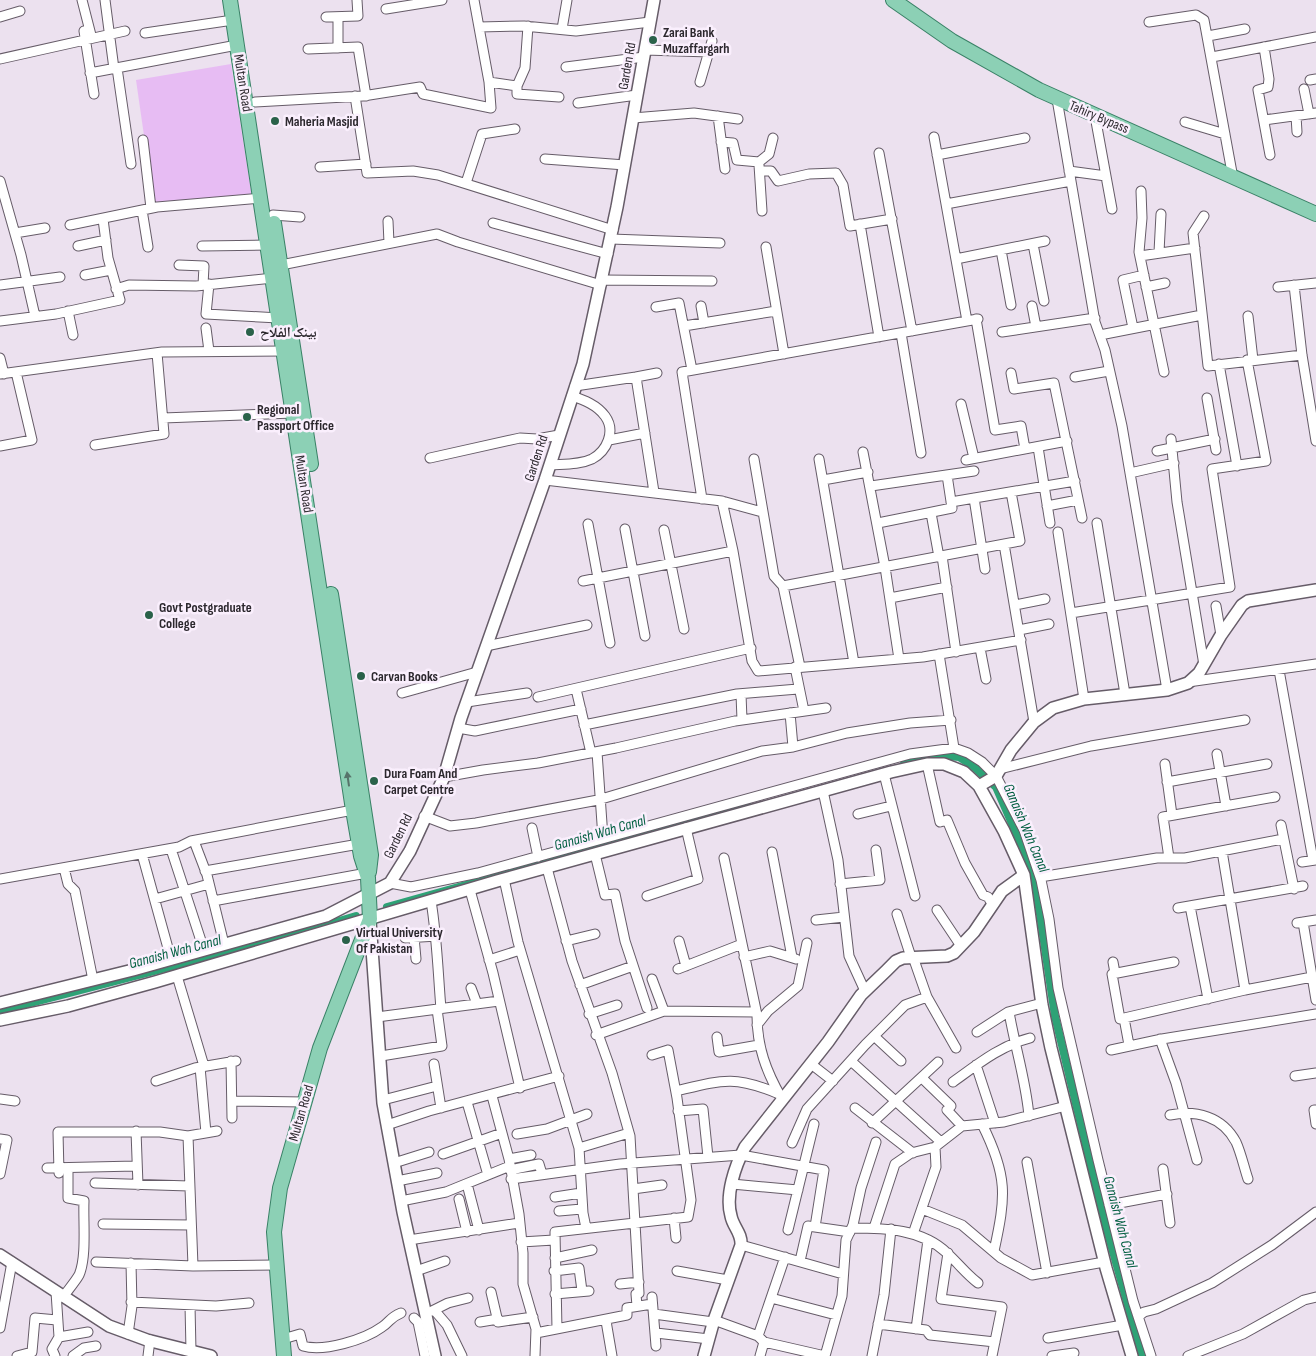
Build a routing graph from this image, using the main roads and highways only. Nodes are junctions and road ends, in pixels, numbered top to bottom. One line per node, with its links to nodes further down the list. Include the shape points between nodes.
1 (230, 0): 5 (main road, Multan Road, one-way to 1, via 353,810)
2 (240, 0): 5 (main road, Multan Road, via 371,854)
3 (893, 0): 4 (main road, Tahiry Bypass, via 952,41 1057,99)
4 (1316, 214)
5 (367, 875): 6 (main road, Multan Road, via 370,919 320,1048 280,1188 274,1232)
6 (284, 1356)

